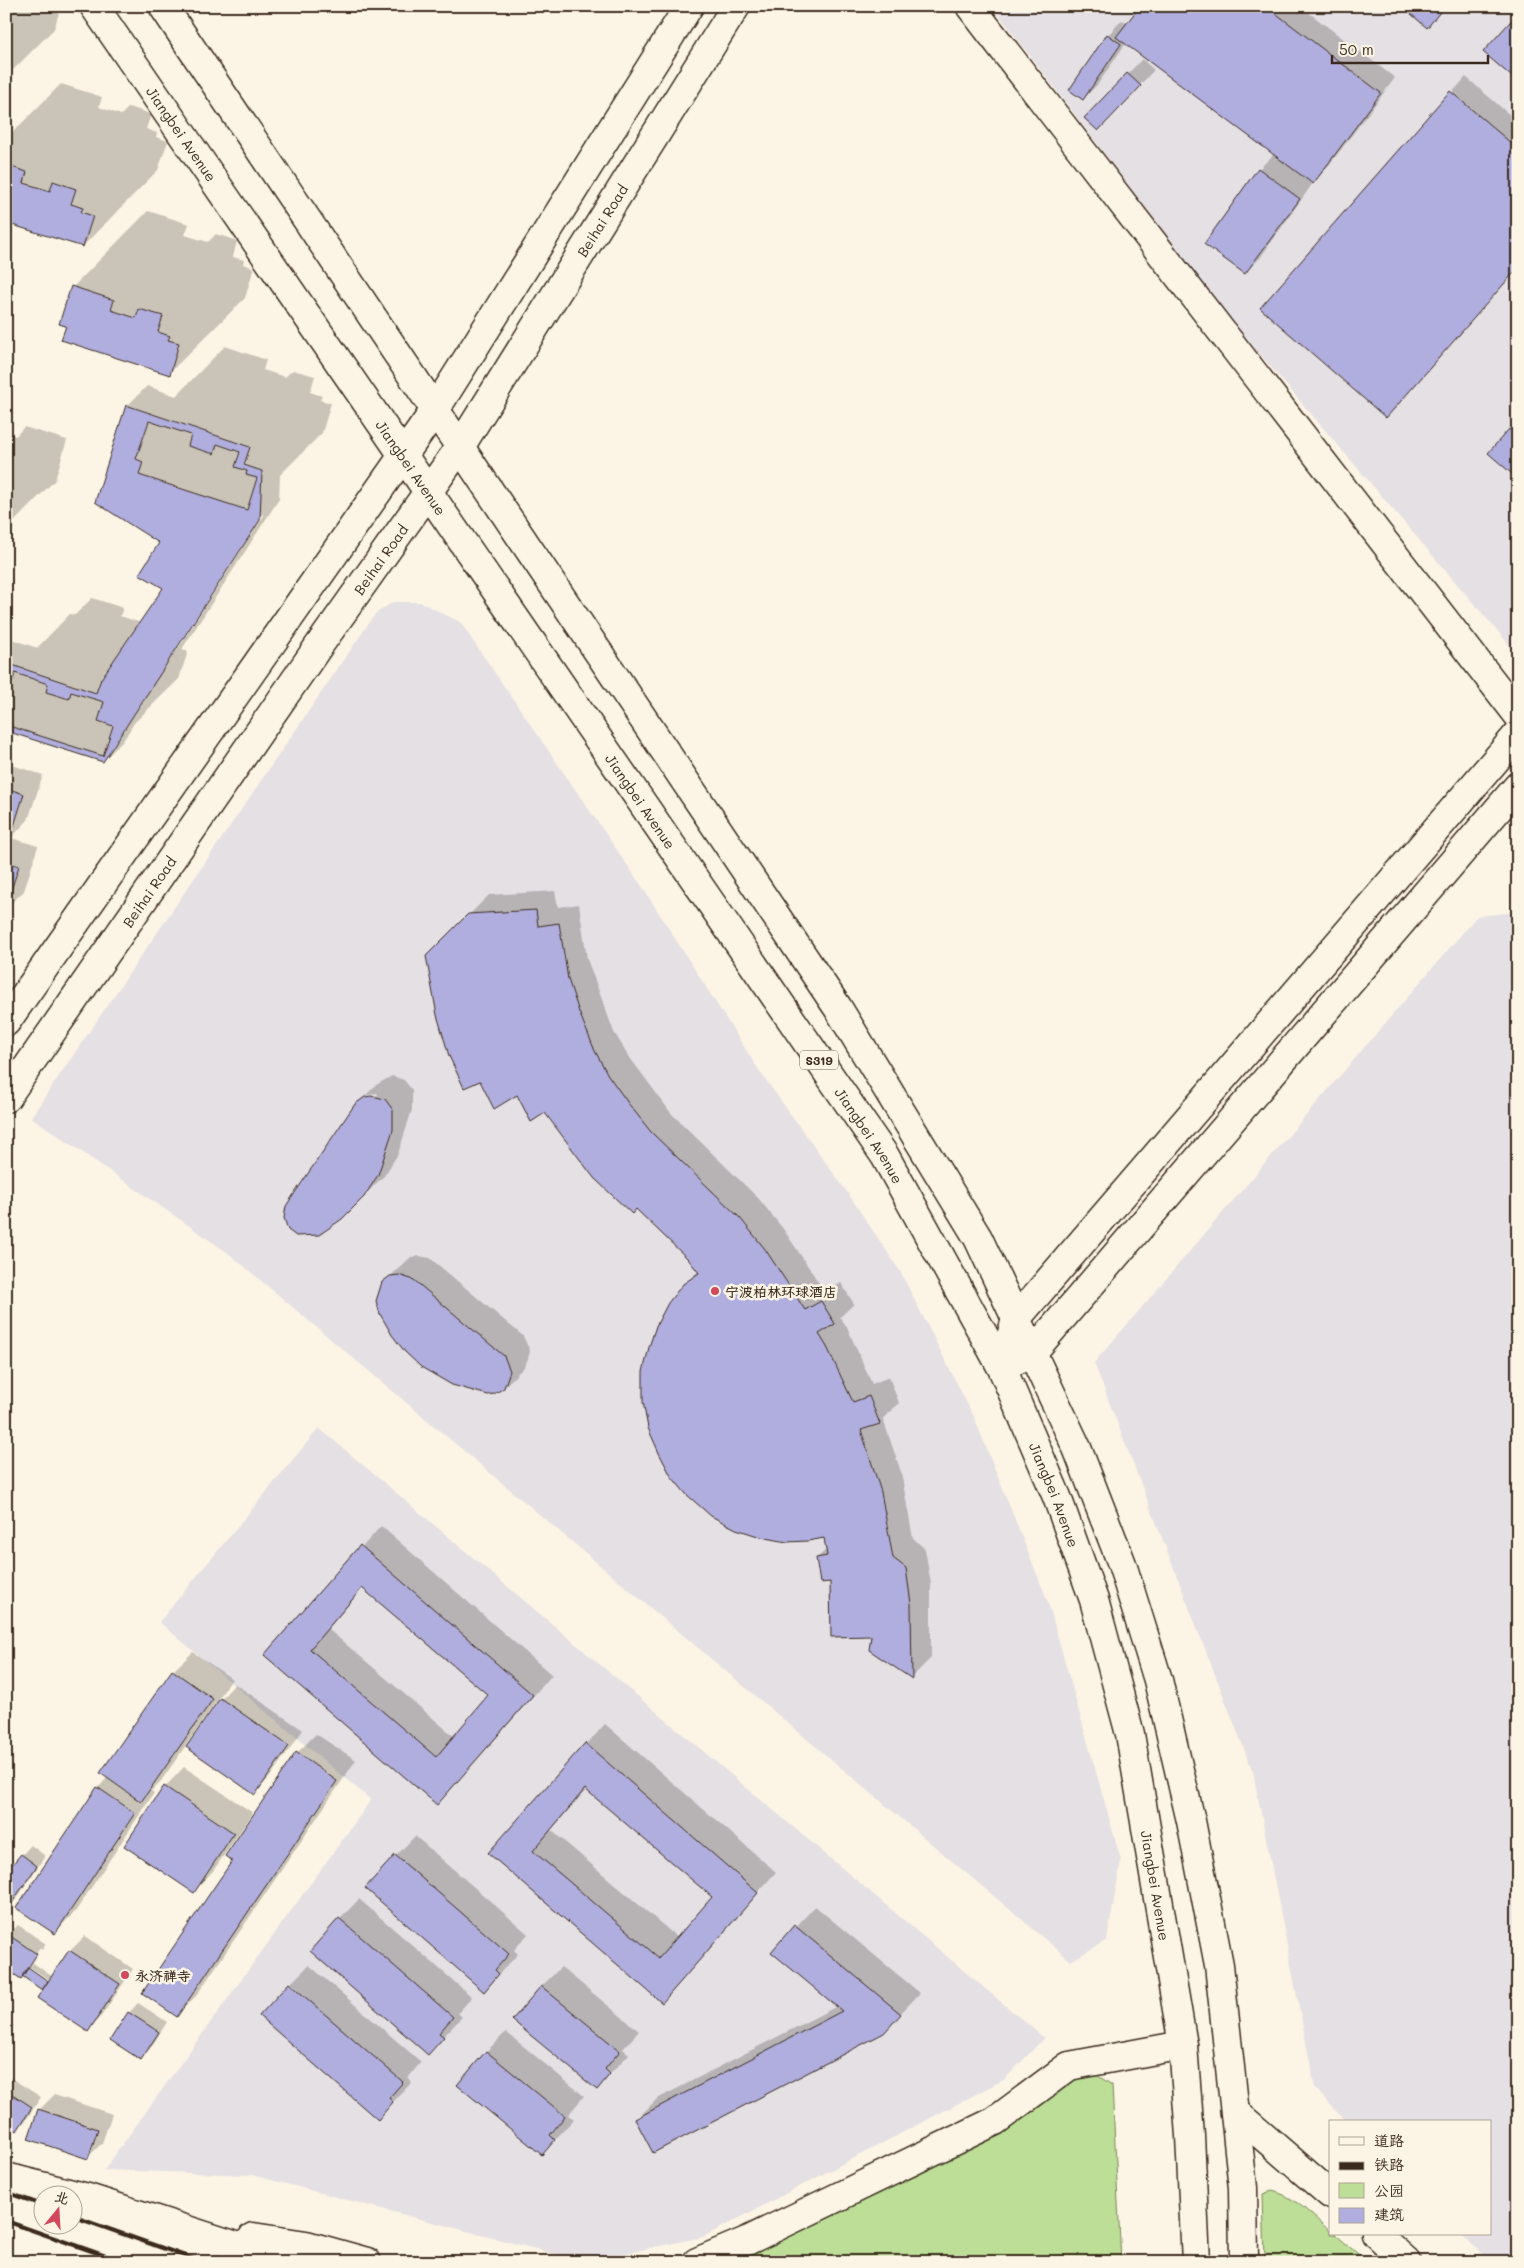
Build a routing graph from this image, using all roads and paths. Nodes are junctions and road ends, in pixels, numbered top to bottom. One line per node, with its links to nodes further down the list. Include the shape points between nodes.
1 (94, 6): 8 (main road, Jiangbei Avenue / S319)
2 (163, 6): 6 (main road)
3 (690, 6): 6 (main road)
4 (736, 6): 7 (main road, Beihai Road)
5 (970, 6): 10 (main road)
6 (435, 410): 7 (main road); 8 (main road)
7 (460, 447): 9 (main road, Beihai Road); 15 (main road, via 838,1008 978,1238)
8 (403, 456): 9 (main road, Jiangbei Avenue / S319); 13 (main road)
9 (428, 492): 14 (main road, Beihai Road); 17 (main road, Jiangbei Avenue / S319, via 885,1156)
10 (1518, 715)
11 (1518, 734): 15 (main road)
12 (1518, 786): 16 (main road)
13 (6, 1022)
14 (6, 1098)
15 (1016, 1319): 16 (main road); 17 (main road)
16 (1032, 1353): 17 (main road); 19 (main road, via 1077,1448 1122,1564 1158,1680 1191,1821 1219,1965)
17 (1002, 1368): 18 (main road, Jiangbei Avenue / S319, via 1057,1497 1091,1591 1130,1734)
18 (1183, 2045): 38 (main road, via 1069,2066 995,2121); 39 (main road, Jiangbei Avenue / S319)
19 (1235, 2112): 21 (main road); 40 (main road, via 1243,2188)
20 (6, 2177): 27 (main road)
21 (1329, 2193)
22 (6, 2196): 23 (main road)
23 (32, 2205)
24 (6, 2212): 25 (main road)
25 (32, 2221)
26 (82, 2222): 35 (main road)
27 (166, 2223): 36 (main road); 37 (main road, via 306,2245)
28 (6, 2236): 33 (main road)
29 (76, 2236): 34 (main road)
30 (1378, 2236): 41 (main road)
31 (6, 2258): 32 (main road)
32 (18, 2262)
33 (79, 2262)
34 (151, 2262)
35 (206, 2262)
36 (286, 2262)
37 (367, 2262)
38 (697, 2262)
39 (1196, 2262)
40 (1244, 2262)
41 (1407, 2262)

